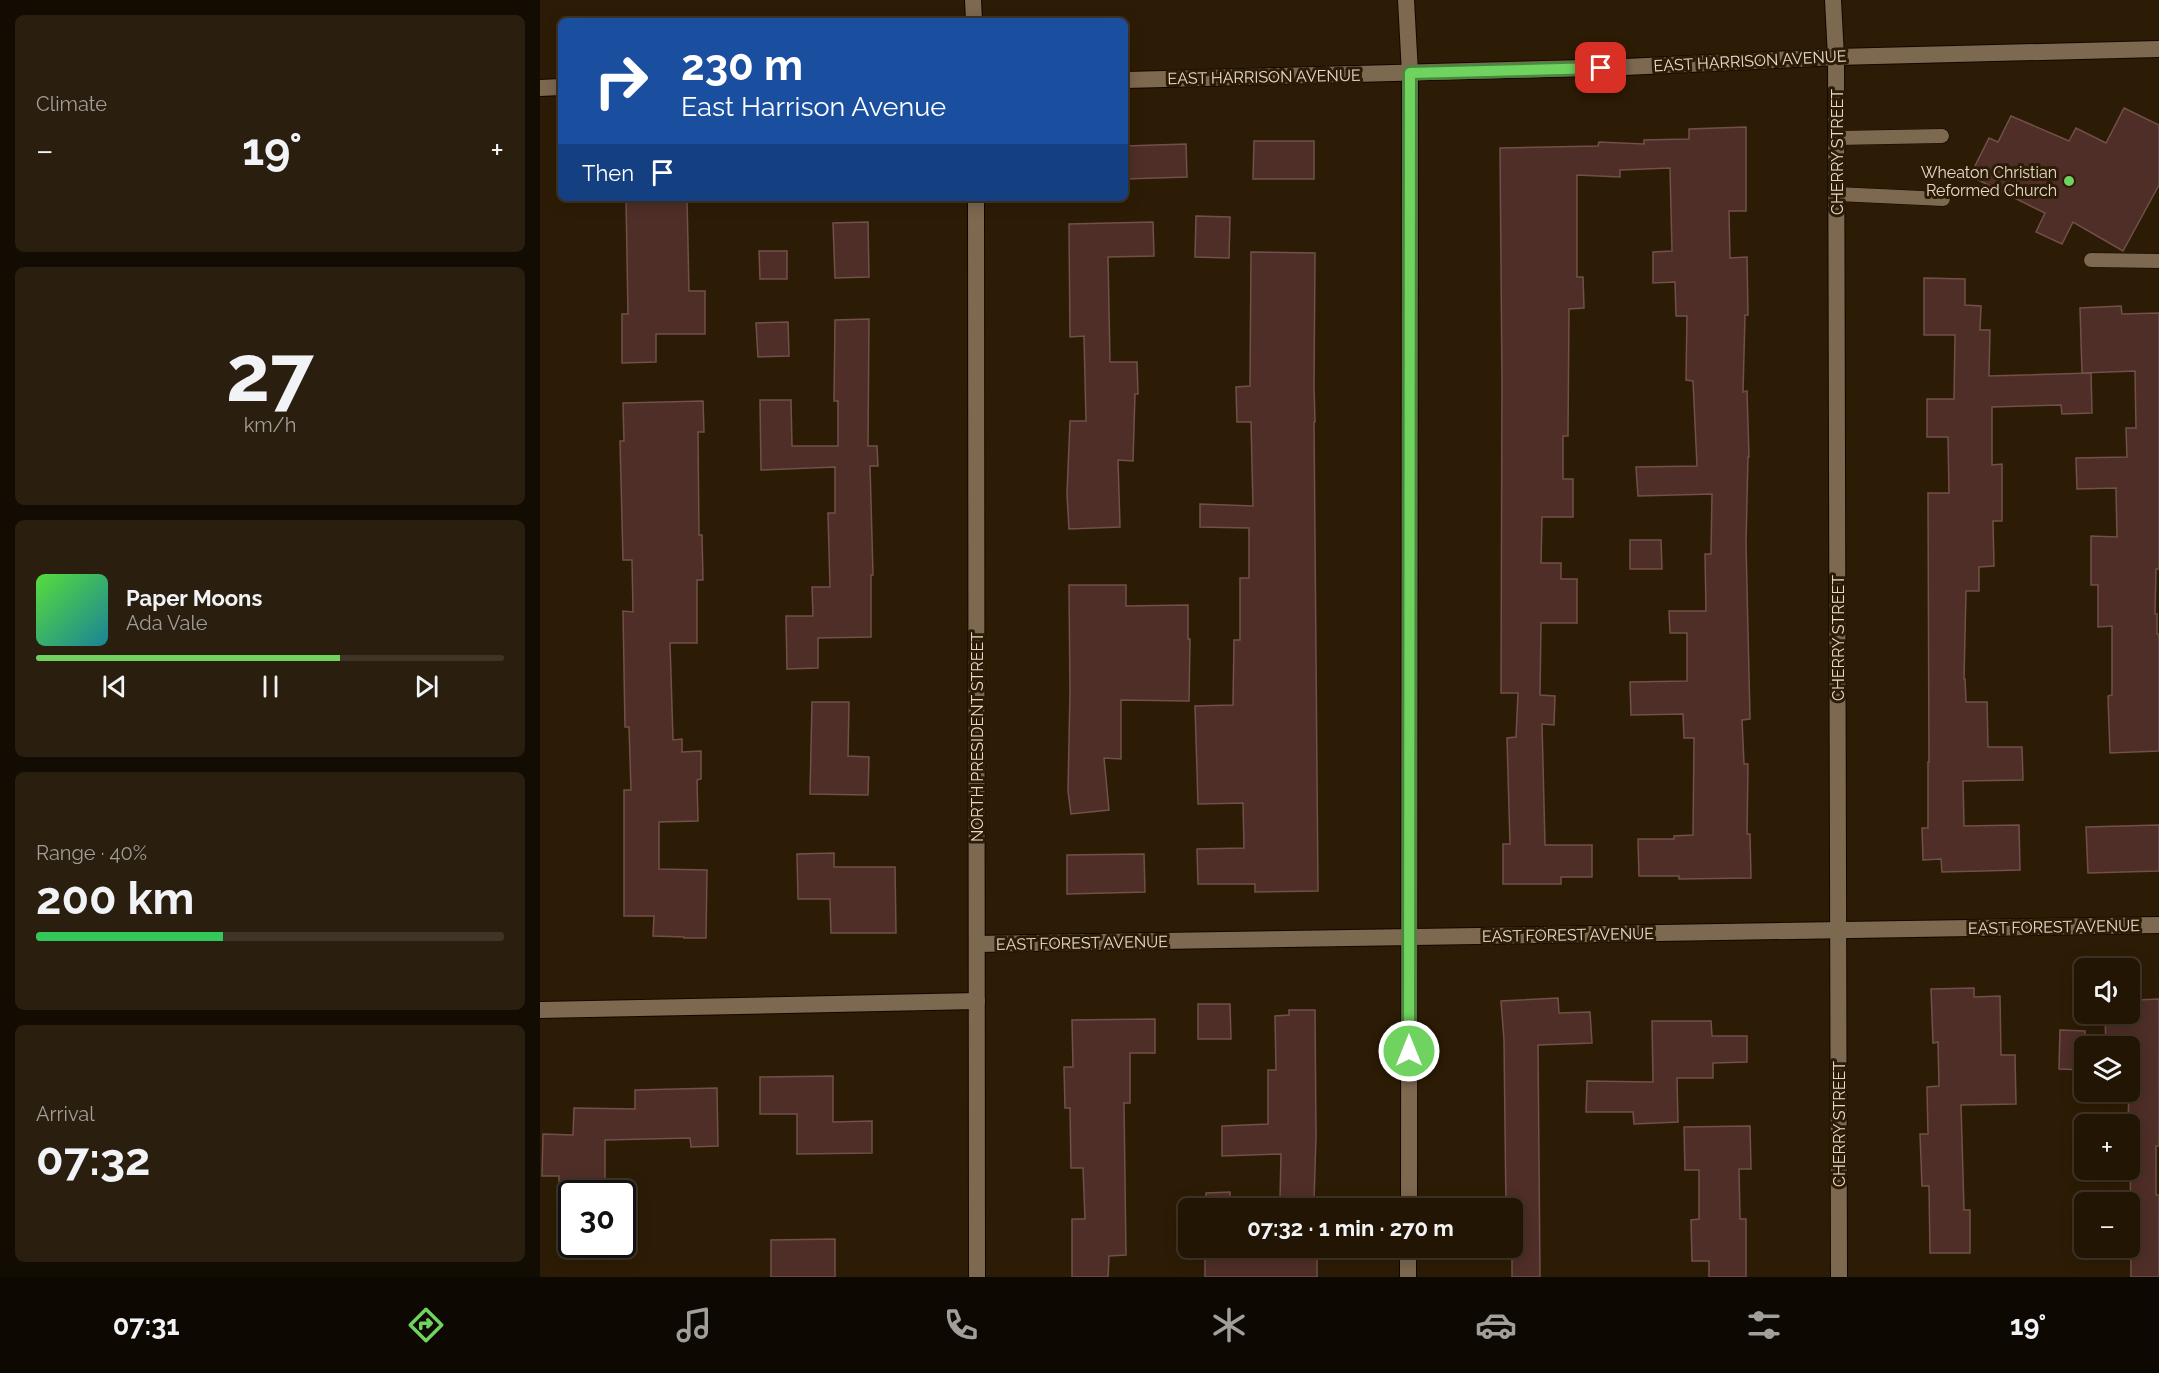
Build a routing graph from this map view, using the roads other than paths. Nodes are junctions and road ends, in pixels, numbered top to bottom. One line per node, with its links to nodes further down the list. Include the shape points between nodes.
1 (973, 0): 4 (street)
2 (1406, 0): 7 (street)
3 (1833, 0): 6 (street, CHERRY STREET)
4 (974, 18)
5 (2159, 49): 6 (street, EAST HARRISON AVENUE)
6 (1836, 57): 7 (street, EAST HARRISON AVENUE); 12 (street, CHERRY STREET)
7 (1410, 73): 8 (street, EAST HARRISON AVENUE); 20 (street)
8 (1128, 80)
9 (558, 87): 10 (street)
10 (540, 88)
11 (1942, 136): 12 (lane)
12 (1837, 138): 13 (street, CHERRY STREET)
13 (1837, 194): 14 (lane); 19 (street, CHERRY STREET)
14 (1943, 199)
15 (976, 201): 21 (street, NORTH PRESIDENT STREET)
16 (2091, 260): 17 (lane)
17 (2159, 261)
18 (2159, 925): 19 (street, EAST FOREST AVENUE)
19 (1839, 930): 20 (street, EAST FOREST AVENUE); 28 (street, CHERRY STREET)
20 (1410, 938): 21 (street, EAST FOREST AVENUE); 24 (street)
21 (977, 944): 22 (street, NORTH PRESIDENT STREET)
22 (977, 1000): 23 (street); 26 (street, NORTH PRESIDENT STREET)
23 (540, 1010)
24 (1409, 1198)
25 (1408, 1258): 27 (street)
26 (977, 1277)
27 (1408, 1277)
28 (1839, 1277)

